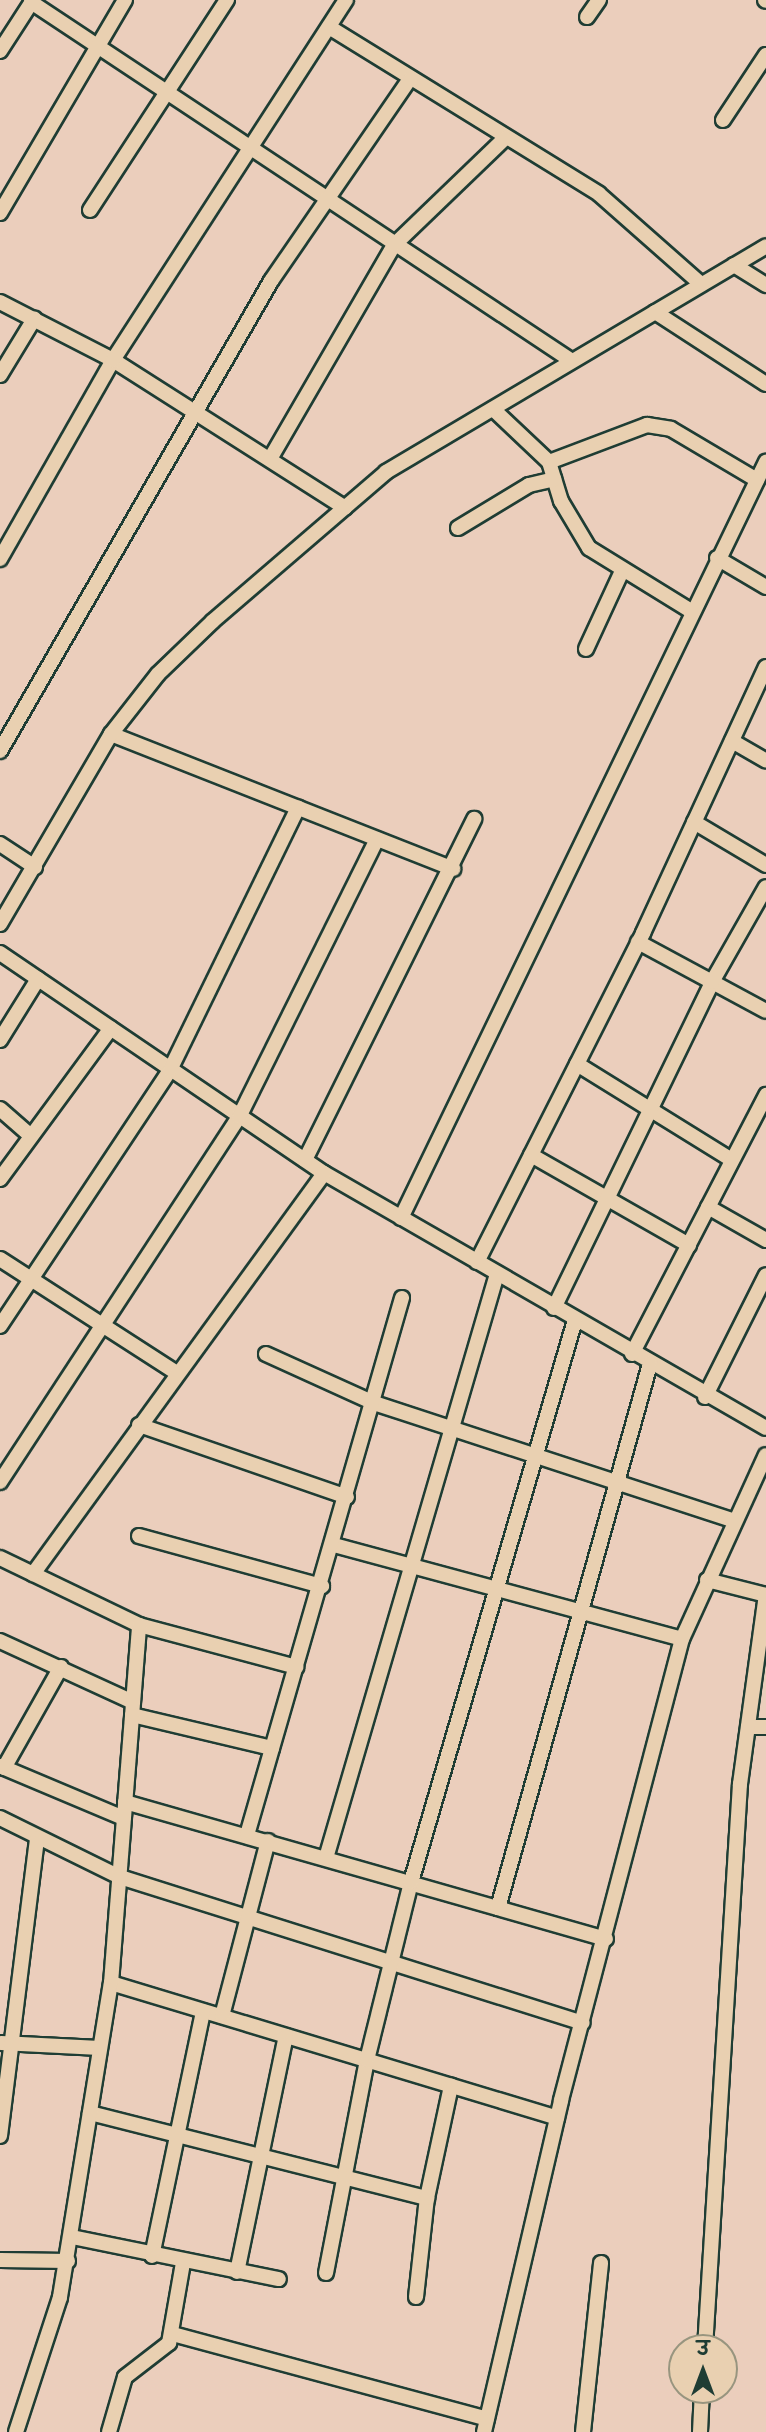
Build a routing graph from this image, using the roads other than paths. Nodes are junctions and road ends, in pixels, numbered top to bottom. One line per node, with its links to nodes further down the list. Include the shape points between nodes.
1 (125, 0): 8 (street)
2 (227, 0): 12 (street)
3 (346, 0): 7 (street)
4 (599, 0): 6 (street)
5 (32, 1): 8 (street); 9 (street)
6 (587, 17)
7 (329, 27): 11 (street); 15 (street)
8 (98, 45): 12 (street); 18 (street)
9 (0, 51)
10 (766, 55): 13 (street)
11 (409, 80): 14 (street); 16 (street)
12 (168, 93): 15 (street); 17 (street)
13 (723, 120)
14 (505, 138): 19 (street); 22 (street, via 599,194)
15 (250, 149): 16 (street); 27 (street)
16 (326, 201): 19 (street); 32 (street, via 271,281)
17 (90, 210)
18 (0, 213)
19 (394, 245): 28 (street); 33 (street)
20 (766, 246): 21 (street)
21 (734, 265): 22 (street); 23 (street)
22 (701, 284): 25 (street)
23 (766, 285)
24 (0, 302): 26 (street)
25 (655, 312): 28 (street); 30 (street)
26 (33, 319): 27 (street); 29 (street)
27 (113, 360): 32 (street); 41 (street)
28 (572, 361): 31 (street)
29 (0, 375)
30 (766, 384)
31 (493, 409): 34 (street); 38 (street, via 386,472)
32 (195, 411): 33 (street); 49 (street)
33 (270, 459): 38 (street)
34 (550, 462): 36 (street); 37 (street, via 648,425 671,429)
35 (766, 462): 37 (street)
36 (554, 479): 39 (street, via 529,485); 42 (street, via 589,548)
37 (757, 480): 40 (street)
38 (345, 508): 47 (street, via 167,665)
39 (458, 528)
40 (717, 558): 43 (street); 44 (street)
41 (0, 559)
42 (622, 571): 44 (street); 45 (street)
43 (766, 587)
44 (691, 611): 82 (street)
45 (586, 649)
46 (766, 667): 48 (street)
47 (111, 734): 51 (street); 57 (street)
48 (732, 741): 50 (street); 53 (street)
49 (0, 751)
50 (766, 761)
51 (298, 808): 54 (street); 69 (street)
52 (474, 819): 58 (street)
53 (694, 822): 56 (street); 61 (street)
54 (377, 839): 58 (street); 73 (street)
55 (0, 844): 57 (street)
56 (766, 865)
57 (35, 867): 60 (street)
58 (453, 869): 76 (street)
59 (766, 887): 64 (street)
60 (0, 924)
61 (638, 942): 64 (street); 68 (street)
62 (0, 953): 63 (street)
63 (38, 979): 66 (street); 67 (street)
64 (712, 982): 65 (street); 72 (street)
65 (766, 1011)
66 (111, 1028): 69 (street); 74 (street)
67 (0, 1040)
68 (577, 1064): 72 (street); 75 (street)
69 (170, 1070): 73 (street); 89 (street)
70 (766, 1095): 77 (street)
71 (0, 1109): 74 (street)
72 (649, 1109): 77 (street); 80 (street)
73 (239, 1117): 76 (street); 94 (street)
74 (31, 1136): 79 (street)
75 (531, 1155): 80 (street); 86 (street)
76 (304, 1160): 78 (street)
77 (732, 1160): 81 (street)
78 (324, 1173): 82 (street); 98 (street)
79 (0, 1179)
80 (608, 1199): 84 (street); 91 (street)
81 (708, 1207): 83 (street); 84 (street)
82 (401, 1218): 86 (street)
83 (766, 1240)
84 (689, 1245): 96 (street)
85 (0, 1259): 89 (street)
86 (477, 1262): 87 (street)
87 (497, 1274): 91 (street); 102 (street)
88 (766, 1275): 99 (street)
89 (32, 1280): 93 (street); 94 (street)
90 (402, 1298): 100 (street)
91 (554, 1308): 92 (street)
92 (575, 1320): 96 (street); 104 (street)
93 (0, 1326)
94 (105, 1330): 98 (street); 107 (street)
95 (266, 1354): 100 (street)
96 (632, 1354): 97 (street)
97 (650, 1364): 99 (street); 106 (street)
98 (177, 1373): 101 (street)
99 (705, 1397): 103 (street)
100 (374, 1403): 102 (street); 108 (street)
101 (139, 1425): 108 (street); 114 (street)
102 (454, 1427): 104 (street); 113 (street)
103 (766, 1428)
104 (538, 1452): 106 (street); 117 (street)
105 (766, 1455): 109 (street)
106 (620, 1479): 109 (street); 119 (street)
107 (0, 1482)
108 (347, 1497): 111 (street)
109 (732, 1520): 115 (street)
110 (139, 1536): 116 (street)
111 (334, 1545): 113 (street); 116 (street)
112 (0, 1558): 114 (street)
113 (412, 1566): 117 (street); 136 (street)
114 (33, 1574): 120 (street)
115 (707, 1580): 118 (street); 121 (street)
116 (322, 1586): 124 (street)
117 (496, 1589): 119 (street); 138 (street)
118 (766, 1595): 126 (street)
119 (582, 1612): 121 (street); 139 (street)
120 (139, 1625): 124 (street); 125 (street)
121 (682, 1639): 141 (street)
122 (0, 1641): 123 (street)
123 (61, 1667): 125 (street); 129 (street)
124 (297, 1667): 128 (street)
125 (133, 1708): 128 (street); 130 (street)
126 (748, 1727): 127 (street); 170 (street)
127 (766, 1727)
128 (272, 1748): 133 (street)
129 (2, 1767): 132 (street)
130 (125, 1802): 132 (street); 133 (street)
131 (0, 1818): 134 (street)
132 (124, 1818): 137 (street)
133 (247, 1835): 135 (street)
134 (37, 1838): 137 (street); 148 (street)
135 (268, 1841): 136 (street); 140 (street)
136 (326, 1858): 138 (street)
137 (120, 1877): 140 (street); 143 (street)
138 (411, 1882): 139 (street); 142 (street)
139 (498, 1908): 141 (street)
140 (251, 1919): 142 (street); 145 (street)
141 (606, 1939): 146 (street)
142 (390, 1962): 146 (street); 150 (street)
143 (111, 1983): 144 (street); 149 (street)
144 (203, 2011): 145 (street); 154 (street)
145 (222, 2016): 147 (street)
146 (582, 2023): 153 (street)
147 (286, 2036): 150 (street); 156 (street)
148 (4, 2043): 149 (street); 155 (street)
149 (100, 2048): 152 (street)
150 (367, 2060): 151 (street); 157 (street)
151 (451, 2086): 153 (street); 158 (street)
152 (90, 2113): 154 (street); 159 (street)
153 (557, 2118): 172 (street)
154 (174, 2134): 156 (street); 160 (street)
155 (0, 2136)
156 (257, 2155): 157 (street); 165 (street)
157 (343, 2176): 158 (street); 166 (street)
158 (427, 2198): 168 (street)
159 (72, 2237): 160 (street); 162 (street)
160 (152, 2256): 163 (street)
161 (0, 2260): 162 (street)
162 (68, 2261): 173 (street)
163 (183, 2263): 165 (street); 169 (street)
164 (601, 2263): 175 (street)
165 (237, 2272): 167 (street)
166 (326, 2273)
167 (279, 2279)
168 (416, 2297)
169 (173, 2334): 172 (street); 174 (street, via 163,2352 125,2377)
170 (706, 2334)
171 (701, 2404): 176 (street)
172 (485, 2426)
173 (16, 2432)
174 (109, 2432)
175 (583, 2432)
176 (700, 2432)

